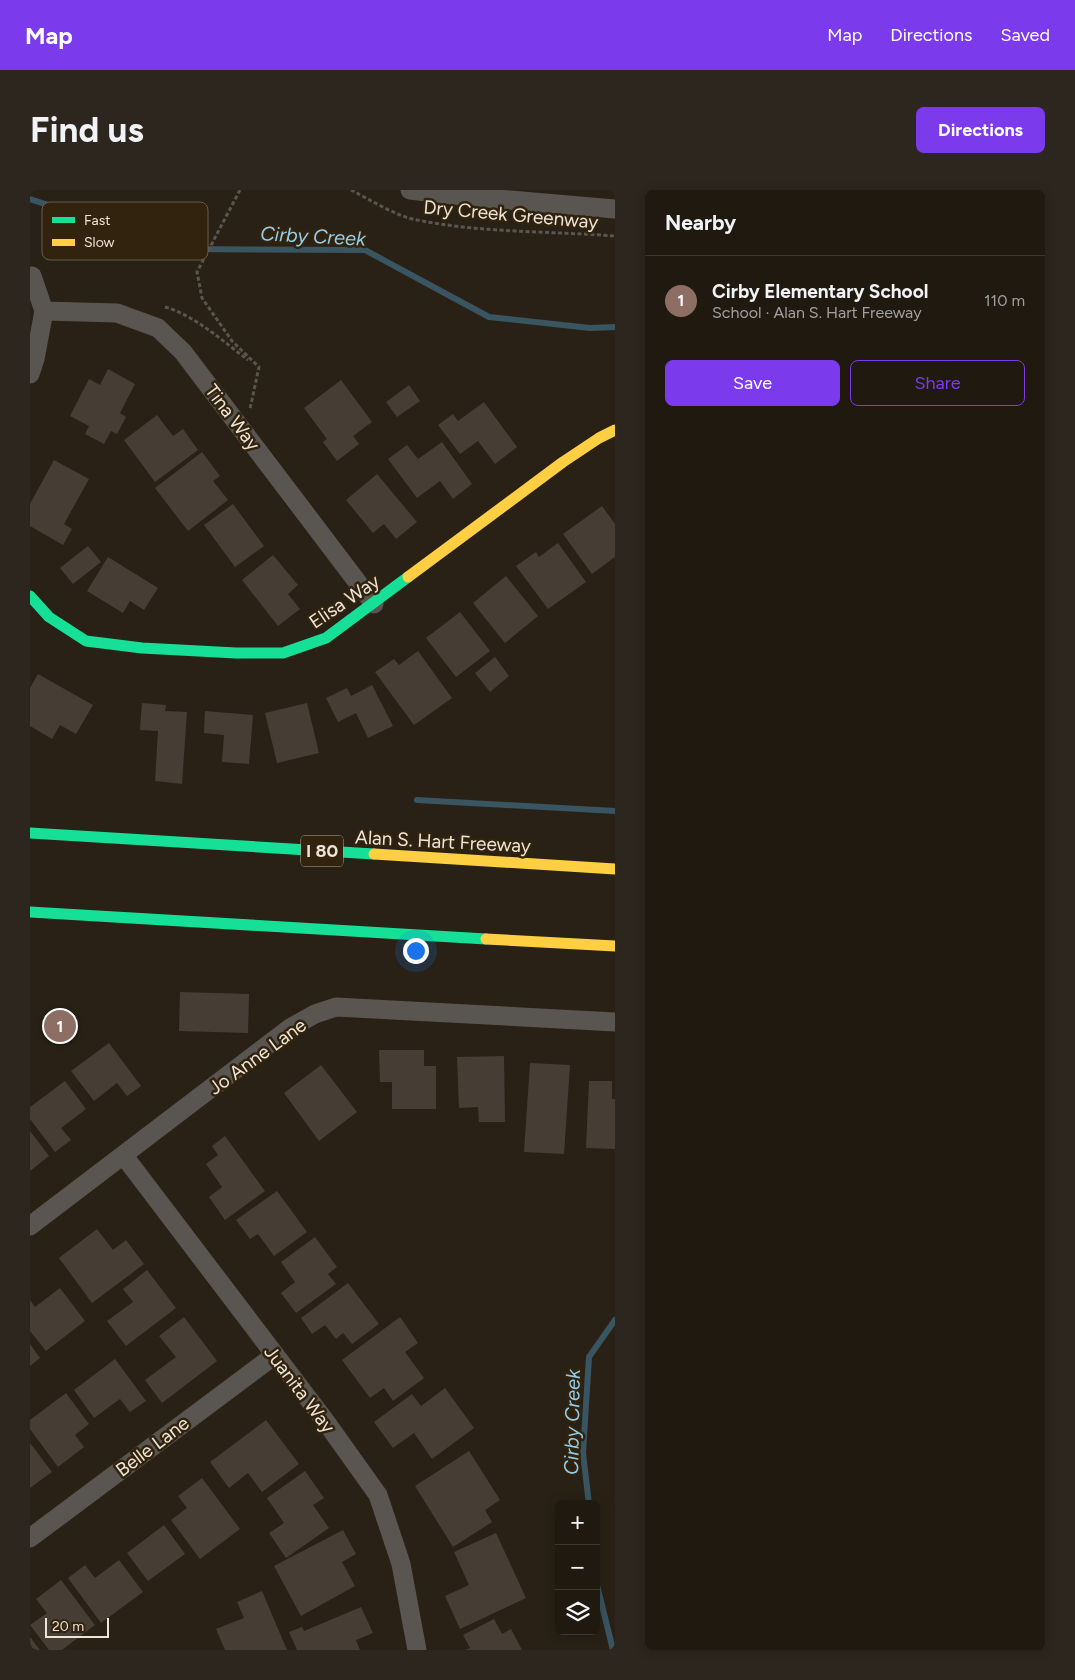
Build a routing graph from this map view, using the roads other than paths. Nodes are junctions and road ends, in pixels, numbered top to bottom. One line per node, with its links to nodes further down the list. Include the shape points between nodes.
1 (410, 190): 2 (street, via 462,196)
2 (562, 197): 3 (street)
3 (615, 209)
4 (32, 276): 5 (street)
5 (44, 311): 6 (street); 9 (street, Tina Way, via 117,313 158,328 184,352)
6 (30, 374)
7 (615, 430): 9 (main road, Elisa Way, via 563,462)
8 (30, 596): 9 (main road, Elisa Way, via 49,617 86,641 142,648 236,653 283,653 326,638)
9 (374, 604)
10 (30, 833): 11 (main road, Alan S. Hart Freeway / I 80)
11 (615, 869)
12 (30, 912): 13 (main road)
13 (615, 946)
14 (615, 1022): 15 (street, Jo Anne Lane, via 336,1007 290,1028)
15 (124, 1156): 16 (street, Jo Anne Lane); 17 (street, Juanita Way)
16 (30, 1226)
17 (274, 1355): 18 (street, Belle Lane); 19 (street, Juanita Way, via 378,1495 401,1564)
18 (30, 1538)
19 (417, 1650)

